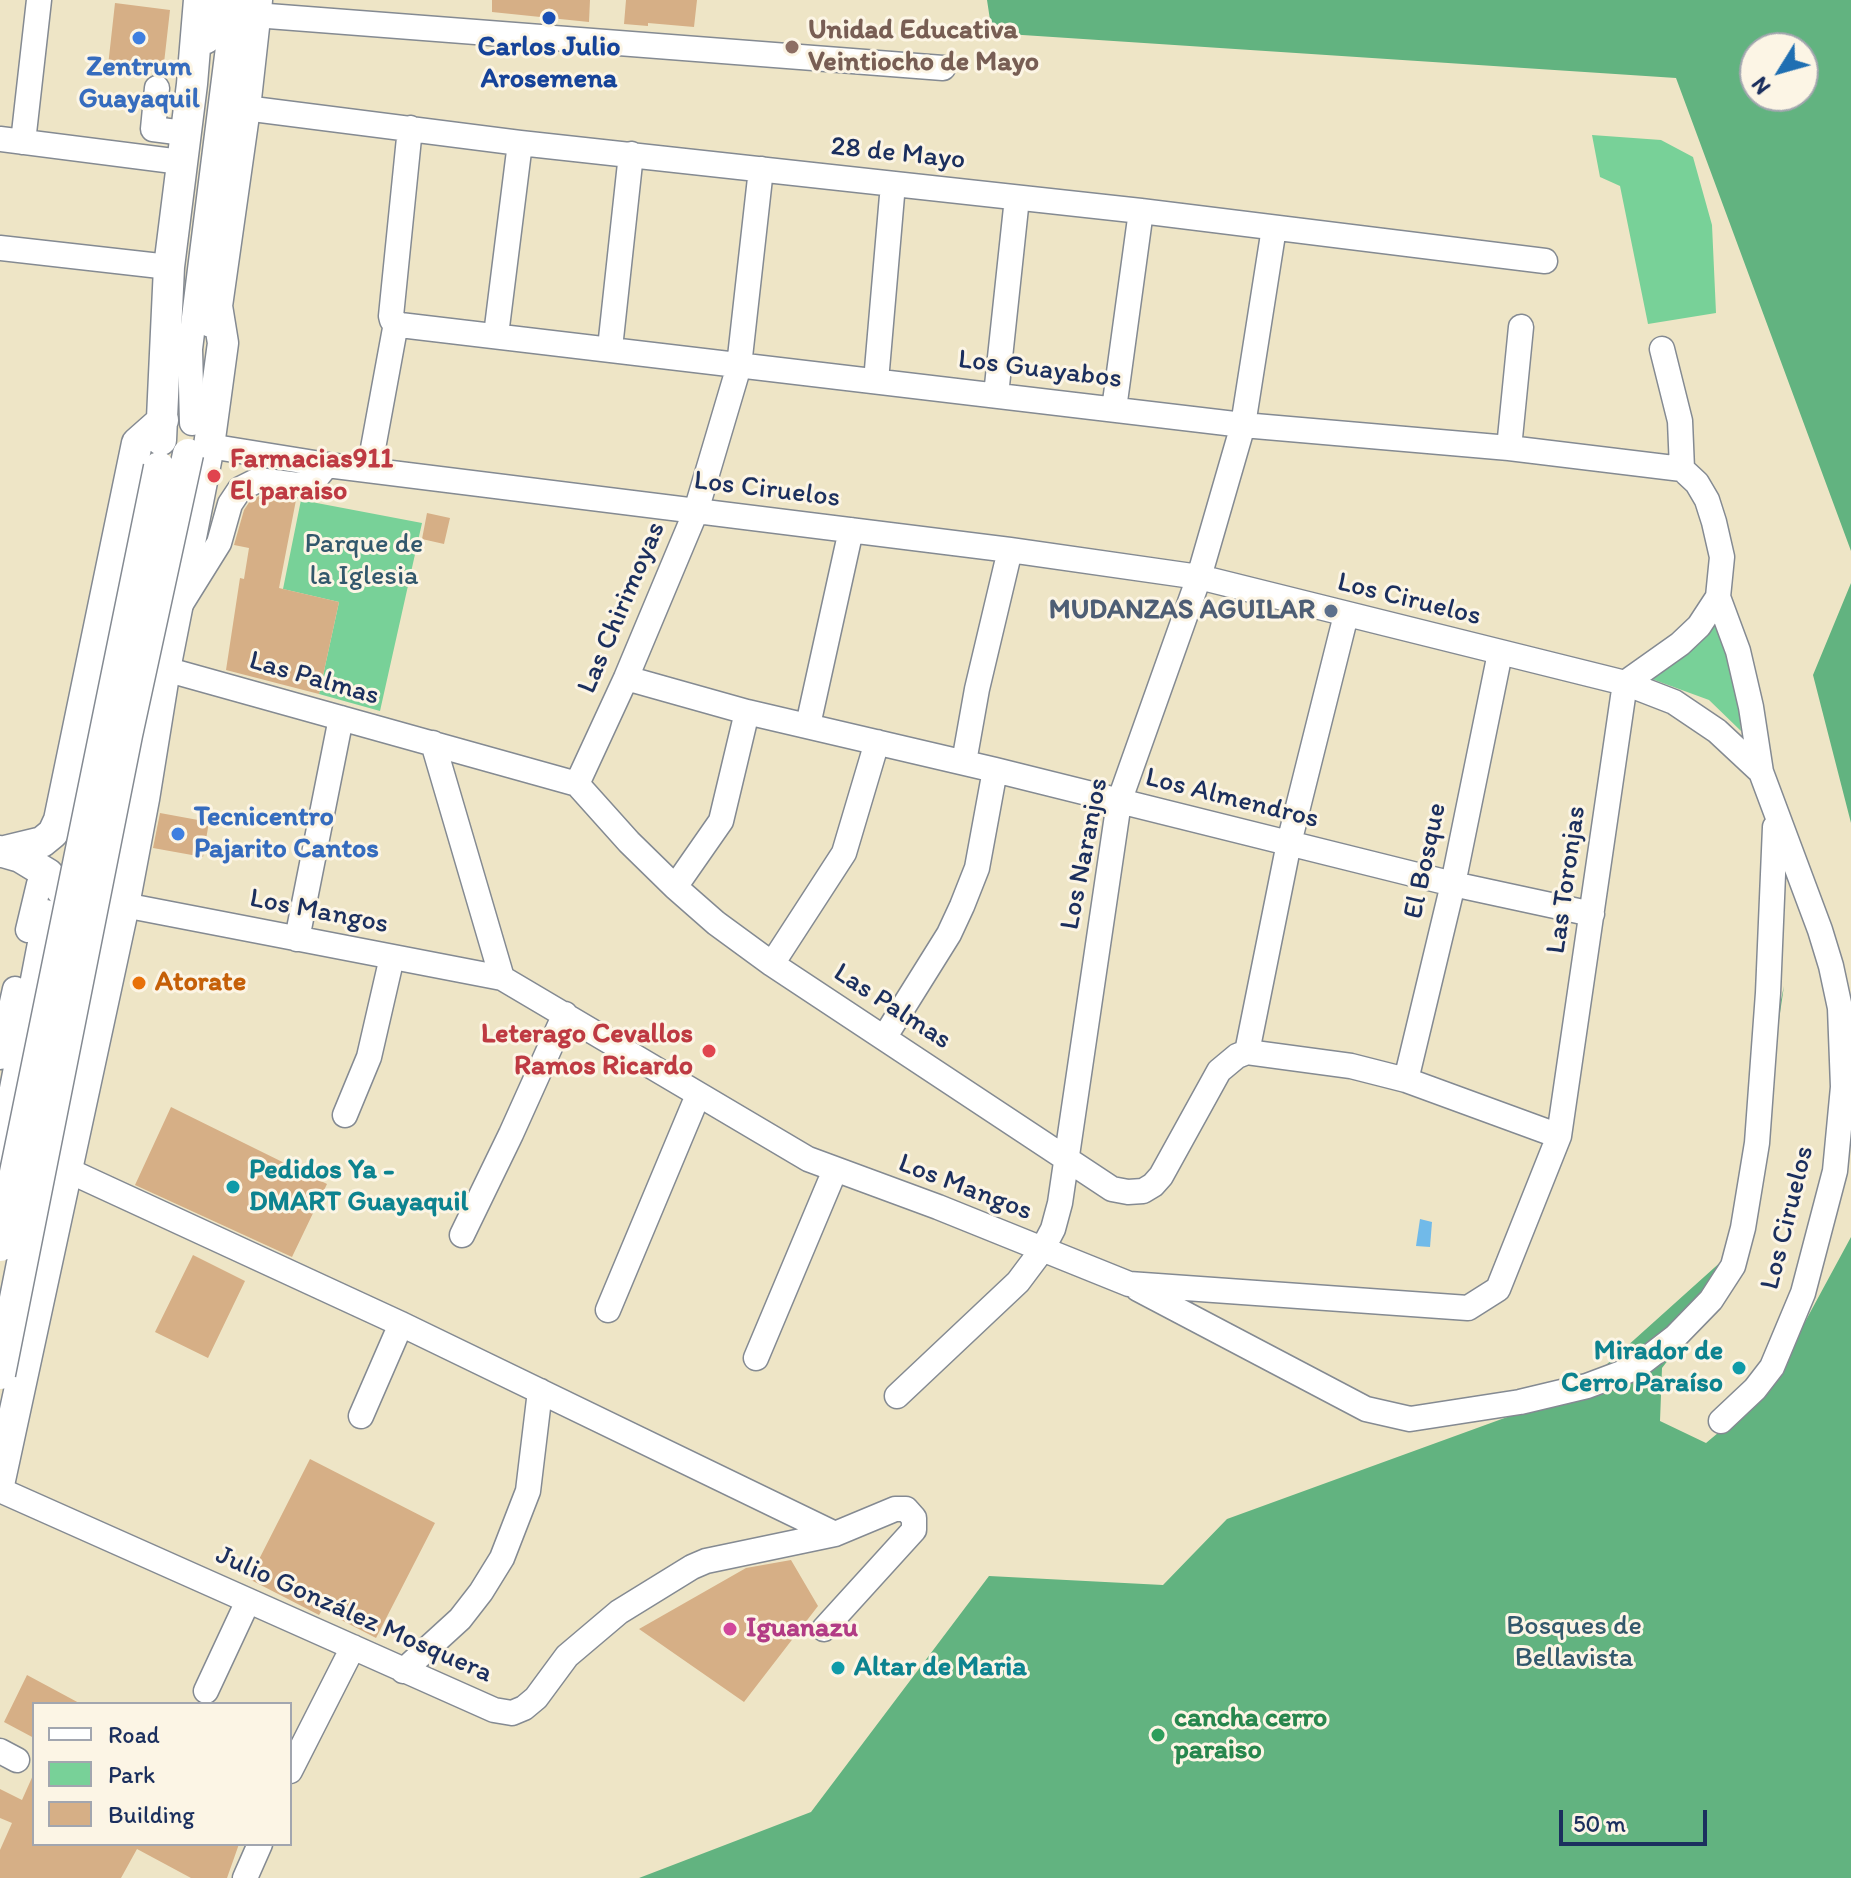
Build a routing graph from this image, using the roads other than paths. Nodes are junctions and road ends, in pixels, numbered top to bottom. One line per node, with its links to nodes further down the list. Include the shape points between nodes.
1 (39, 0): 10 (street)
2 (199, 0): 12 (main road)
3 (214, 0): 12 (street)
4 (249, 5): 5 (street); 8 (main road); 32 (street, via 190,349)
5 (301, 10): 6 (street)
6 (943, 68)
7 (157, 88): 12 (street, via 153,129)
8 (245, 108): 9 (street, 28 de Mayo); 32 (main road, via 217,306 223,343)
9 (410, 128): 11 (street, 28 de Mayo); 22 (street)
10 (12, 140): 12 (street)
11 (520, 143): 13 (street, 28 de Mayo); 24 (street)
12 (182, 148): 21 (main road)
13 (631, 154): 14 (street, 28 de Mayo); 25 (street)
14 (761, 169): 15 (street, 28 de Mayo); 27 (street, Las Chirimoyas)
15 (893, 184): 16 (street, 28 de Mayo); 28 (street)
16 (1017, 198): 17 (street, 28 de Mayo); 29 (street)
17 (1141, 211): 18 (street, 28 de Mayo); 30 (street)
18 (1274, 228): 20 (street, 28 de Mayo); 31 (street, Los Naranjos)
19 (0, 248): 21 (street)
20 (1545, 261)
21 (169, 267): 32 (main road)
22 (394, 322): 24 (street, Los Guayabos); 36 (street)
23 (1521, 327): 33 (street)
24 (496, 335): 25 (street, Los Guayabos)
25 (610, 348): 27 (street, Los Guayabos)
26 (1662, 349): 35 (street, via 1680,421)
27 (739, 366): 28 (street, Los Guayabos); 37 (street, Las Chirimoyas)
28 (876, 381): 29 (street, Los Guayabos)
29 (996, 395): 30 (street, Los Guayabos)
30 (1114, 409): 31 (street, Los Guayabos)
31 (1243, 425): 33 (street, Los Guayabos); 40 (street, Los Naranjos)
32 (188, 436): 34 (street, Los Ciruelos); 42 (main road); 57 (main road, via 137,443); 88 (main road, bridge, via 159,467); 96 (main road, bridge)
33 (1509, 448): 35 (street, Los Guayabos)
34 (327, 465): 36 (street, Los Ciruelos); 42 (street, via 312,483 258,480 240,489 219,543)
35 (1682, 469): 41 (street, via 1697,483 1714,522 1722,557)
36 (369, 470): 37 (street, Los Ciruelos)
37 (696, 511): 38 (street, Los Ciruelos); 46 (street, Las Chirimoyas)
38 (851, 530): 39 (street, Los Ciruelos); 50 (street)
39 (1010, 550): 40 (street, Los Ciruelos); 53 (street)
40 (1199, 577): 43 (street, Los Ciruelos); 59 (street, Los Naranjos)
41 (1718, 597): 47 (street, via 1680,644); 55 (street, via 1738,651)
42 (178, 609): 45 (main road)
43 (1346, 615): 44 (street, Los Ciruelos); 61 (street)
44 (1500, 653): 47 (street, Los Ciruelos); 64 (street, El Bosque)
45 (165, 669): 49 (street, Las Palmas); 58 (main road)
46 (626, 678): 48 (street, Los Almendros); 56 (street, Las Chirimoyas)
47 (1625, 683): 55 (street, Los Ciruelos, via 1674,702 1717,731); 68 (street, Las Toronjas)
48 (747, 712): 50 (street, Los Almendros); 65 (street, via 721,821)
49 (341, 718): 52 (street, Las Palmas); 69 (street)
50 (808, 725): 51 (street, Los Almendros)
51 (877, 742): 53 (street, Los Almendros); 71 (street, via 844,853)
52 (433, 743): 56 (street, Las Palmas); 72 (street)
53 (964, 762): 54 (street, Los Almendros)
54 (995, 770): 59 (street, Los Almendros); 75 (street, via 977,868 962,906)
55 (1761, 772): 60 (street, Los Ciruelos)
56 (577, 784): 65 (street, Las Palmas)
57 (65, 791): 58 (main road, via 82,815 102,825 127,820); 62 (main road, via 53,833 42,842)
58 (144, 799): 66 (main road)
59 (1119, 802): 61 (street, Los Almendros); 83 (street, Los Naranjos)
60 (1776, 816): 91 (street, via 1758,1128 1743,1228 1733,1266 1711,1300 1635,1368 1520,1402 1410,1419 1366,1409); 100 (street, Los Ciruelos, via 1831,966 1840,1008 1843,1087 1835,1171 1803,1293 1772,1367)
61 (1289, 843): 64 (street, Los Almendros); 76 (street)
62 (1, 852): 67 (main road, via 48,874)
63 (39, 884): 77 (street)
64 (1453, 884): 68 (street, Los Almendros); 78 (street, El Bosque)
65 (675, 887): 71 (street, Las Palmas)
66 (124, 905): 69 (street, Los Mangos); 74 (main road)
67 (60, 910): 74 (main road, via 87,948); 82 (street); 86 (main road, via 73,941)
68 (1592, 914): 81 (street, Las Toronjas)
69 (297, 939): 70 (street, Los Mangos)
70 (392, 957): 72 (street, Los Mangos); 80 (street, via 369,1057)
71 (772, 964): 75 (street, Las Palmas)
72 (502, 978): 73 (street, Los Mangos)
73 (565, 1014): 79 (street, Los Mangos); 87 (street)
74 (99, 1017): 84 (main road)
75 (884, 1038): 83 (street, Las Palmas)
76 (1247, 1052): 78 (street, via 1351,1066); 83 (street, Las Palmas, via 1219,1071 1161,1176 1143,1191 1112,1189)
77 (0, 1057)
78 (1406, 1080): 81 (street)
79 (698, 1095): 85 (street, Los Mangos); 93 (street)
80 (345, 1115)
81 (1559, 1136): 92 (street, Las Toronjas, via 1498,1289 1468,1308)
82 (0, 1150): 86 (street)
83 (1067, 1157): 89 (street, Los Naranjos, via 1053,1229)
84 (65, 1169): 86 (main road); 90 (main road); 94 (street)
85 (835, 1170): 89 (street, Los Mangos); 95 (street)
86 (16, 1184)
87 (462, 1235)
88 (0, 1244): 90 (main road, via 29,1248)
89 (1042, 1250): 91 (street, Los Mangos); 98 (street, Los Naranjos, via 996,1305)
90 (44, 1272): 101 (main road)
91 (1129, 1284): 92 (street, Los Mangos)
92 (1453, 1307)
93 (608, 1310)
94 (401, 1324): 97 (street); 99 (street)
95 (756, 1358)
96 (0, 1374)
97 (540, 1391): 103 (street); 107 (street, via 528,1491 502,1558 460,1619)
98 (897, 1396)
99 (361, 1416)
100 (1721, 1421)
101 (0, 1480)
102 (0, 1490): 104 (street, Julio González Mosquera)
103 (835, 1534): 105 (street, via 895,1509 906,1509 914,1518 914,1530); 107 (street, Julio González Mosquera, via 692,1567 619,1612 567,1656 536,1698 512,1713)
104 (248, 1601): 106 (street, Julio González Mosquera); 108 (street)
105 (824, 1629)
106 (353, 1647): 107 (street, Julio González Mosquera); 109 (street)
107 (403, 1671)
108 (206, 1691)
109 (292, 1767)
110 (259, 1846): 111 (street)
111 (250, 1877)

